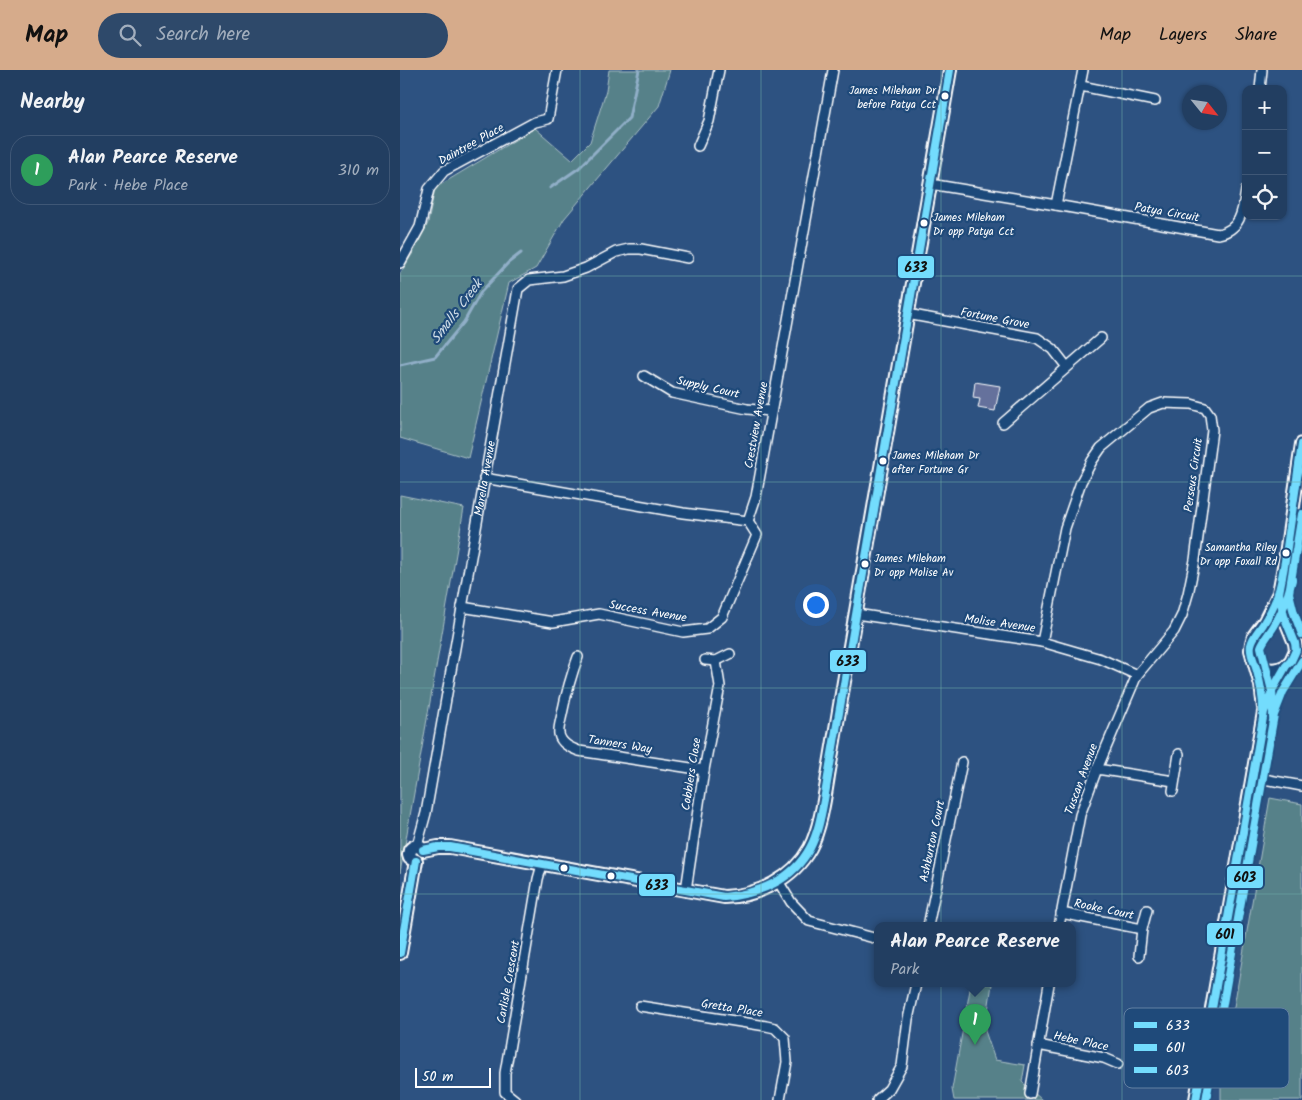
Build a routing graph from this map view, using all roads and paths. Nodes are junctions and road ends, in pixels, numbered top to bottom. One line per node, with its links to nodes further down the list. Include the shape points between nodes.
1 (557, 70): 15 (street, Daintree Place, via 548,119 535,122 444,171 429,189 420,227)
2 (719, 70): 10 (street, via 709,121)
3 (834, 70): 20 (street, Crestview Avenue)
4 (950, 70): 11 (street)
5 (1083, 70): 8 (street)
6 (1262, 70): 7 (street)
7 (1260, 85)
8 (1081, 86): 9 (street); 12 (street)
9 (1154, 101)
10 (698, 146)
11 (930, 184): 12 (street, Patya Circuit); 16 (street)
12 (1056, 205): 13 (street, Patya Circuit, via 1218,234 1232,228)
13 (1242, 210)
14 (688, 258): 23 (street, Marella Avenue, via 629,249 562,276 529,280 518,289)
15 (400, 263)
16 (907, 314): 18 (street, Fortune Grove, via 1037,338 1053,349); 27 (street)
17 (1101, 338): 18 (street)
18 (1067, 367): 21 (street)
19 (644, 376): 20 (street, Supply Court, via 672,393)
20 (771, 411): 24 (street, Crestview Avenue, via 756,497)
21 (1003, 423)
22 (1302, 444): 25 (street)
23 (484, 478): 24 (street); 26 (street, Marella Avenue)
24 (748, 521): 26 (street, Success Avenue, via 757,535 722,617 706,629 683,632 599,614 553,622)
25 (1279, 593): 28 (street); 29 (street)
26 (462, 607): 48 (street, Marella Avenue)
27 (856, 614): 30 (street, Molise Avenue); 50 (street, via 817,832 804,857)
28 (1260, 630): 29 (street, via 1274,625); 34 (street, via 1252,643)
29 (1290, 633): 31 (street)
30 (1042, 642): 38 (street, Molise Avenue, via 1102,659); 38 (street, Perseus Circuit, via 1065,528 1092,460 1101,448 1149,408 1174,403 1205,408 1210,415 1212,430 1188,594 1174,631)
31 (1299, 651): 37 (street)
32 (730, 654): 36 (street)
33 (578, 657): 43 (street, Tanners Way, via 559,726 559,735 569,747)
34 (1254, 658): 37 (street, via 1268,669); 39 (street)
35 (705, 660): 36 (street)
36 (716, 661): 43 (street, Cobblers Close, via 720,686)
37 (1286, 666): 39 (street)
38 (1136, 675): 42 (street, Tuscan Avenue)
39 (1264, 712): 44 (street)
40 (1179, 754): 45 (street)
41 (962, 762): 54 (street, Ashburton Court)
42 (1097, 769): 45 (street); 53 (street, Tuscan Avenue, via 1080,815)
43 (704, 770): 51 (street, Cobblers Close)
44 (1253, 777): 46 (street); 63 (street)
45 (1174, 781): 47 (street)
46 (1302, 786)
47 (1172, 791)
48 (420, 848): 49 (street, via 450,847); 58 (street, via 424,855 416,862)
49 (542, 865): 51 (street); 67 (street, Carlisle Crescent, via 505,1073 505,1092)
50 (778, 881): 51 (street, via 734,897); 57 (street, via 791,902 809,921)
51 (686, 890)
52 (1147, 910): 56 (street, Rooke Court)
53 (1061, 912): 55 (street, Tuscan Avenue); 56 (street, Rooke Court)
54 (929, 922)
55 (1060, 922)
56 (1142, 929): 59 (street, Rooke Court)
57 (874, 938)
58 (400, 953)
59 (1139, 956)
60 (915, 987): 69 (street, via 902,1066 889,1089)
61 (1048, 987): 64 (street, Hebe Place)
62 (640, 1006): 68 (street, Gretta Place, via 775,1028 785,1038 787,1062)
63 (1212, 1008)
64 (1038, 1045): 65 (street, Hebe Place, via 1104,1058); 66 (street, Hebe Place)
65 (1118, 1064)
66 (1030, 1094)
67 (516, 1100)
68 (780, 1100)
69 (877, 1100)

